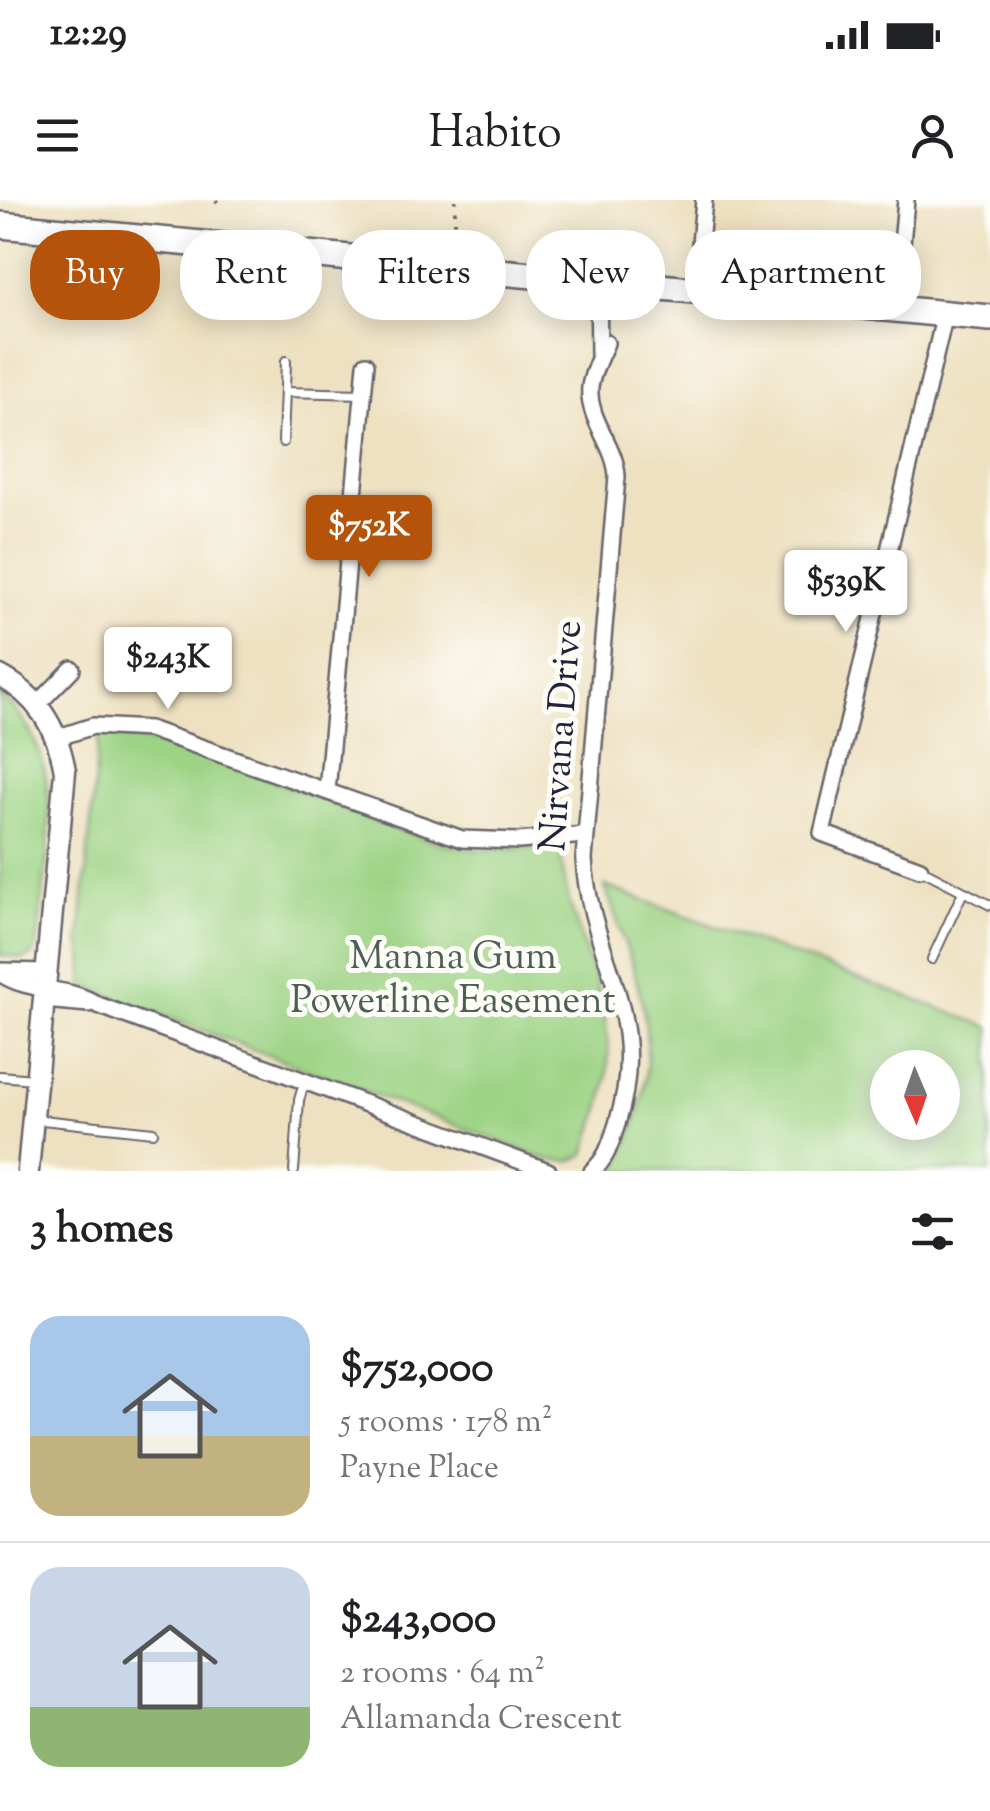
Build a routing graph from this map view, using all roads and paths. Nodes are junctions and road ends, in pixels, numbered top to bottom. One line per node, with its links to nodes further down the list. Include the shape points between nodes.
1 (454, 200): 5 (path)
2 (704, 200): 6 (street)
3 (906, 200): 7 (street)
4 (6, 224): 8 (main road)
5 (455, 226)
6 (701, 230)
7 (903, 230)
8 (526, 273)
9 (921, 312): 10 (main road)
10 (945, 314): 11 (main road); 26 (street, via 822,834)
11 (990, 318)
12 (599, 320): 14 (street, Nirvana Drive)
13 (606, 342): 14 (street, Nirvana Drive)
14 (599, 359): 25 (street, Nirvana Drive, via 590,399 617,477)
15 (286, 361): 17 (lane)
16 (366, 364): 18 (street)
17 (285, 392): 18 (lane); 19 (lane)
18 (363, 394): 24 (street)
19 (283, 442)
20 (72, 669): 22 (street)
21 (0, 676): 22 (street)
22 (37, 705): 23 (street)
23 (58, 742): 24 (street, via 125,726 158,732); 31 (street, via 65,786)
24 (327, 791): 25 (street, via 462,840)
25 (584, 835): 40 (street, Nirvana Drive, via 587,890 628,1039 620,1114 605,1156)
26 (920, 869): 27 (lane)
27 (963, 892): 28 (lane); 29 (lane)
28 (990, 906)
29 (932, 960)
30 (0, 972): 31 (street, via 20,984)
31 (45, 986): 33 (street); 34 (street)
32 (0, 1076): 33 (lane)
33 (37, 1079): 35 (street)
34 (305, 1080): 38 (lane); 39 (street)
35 (33, 1119): 36 (lane); 37 (street)
36 (153, 1132)
37 (28, 1171)
38 (294, 1171)
39 (548, 1171)
40 (592, 1171)

